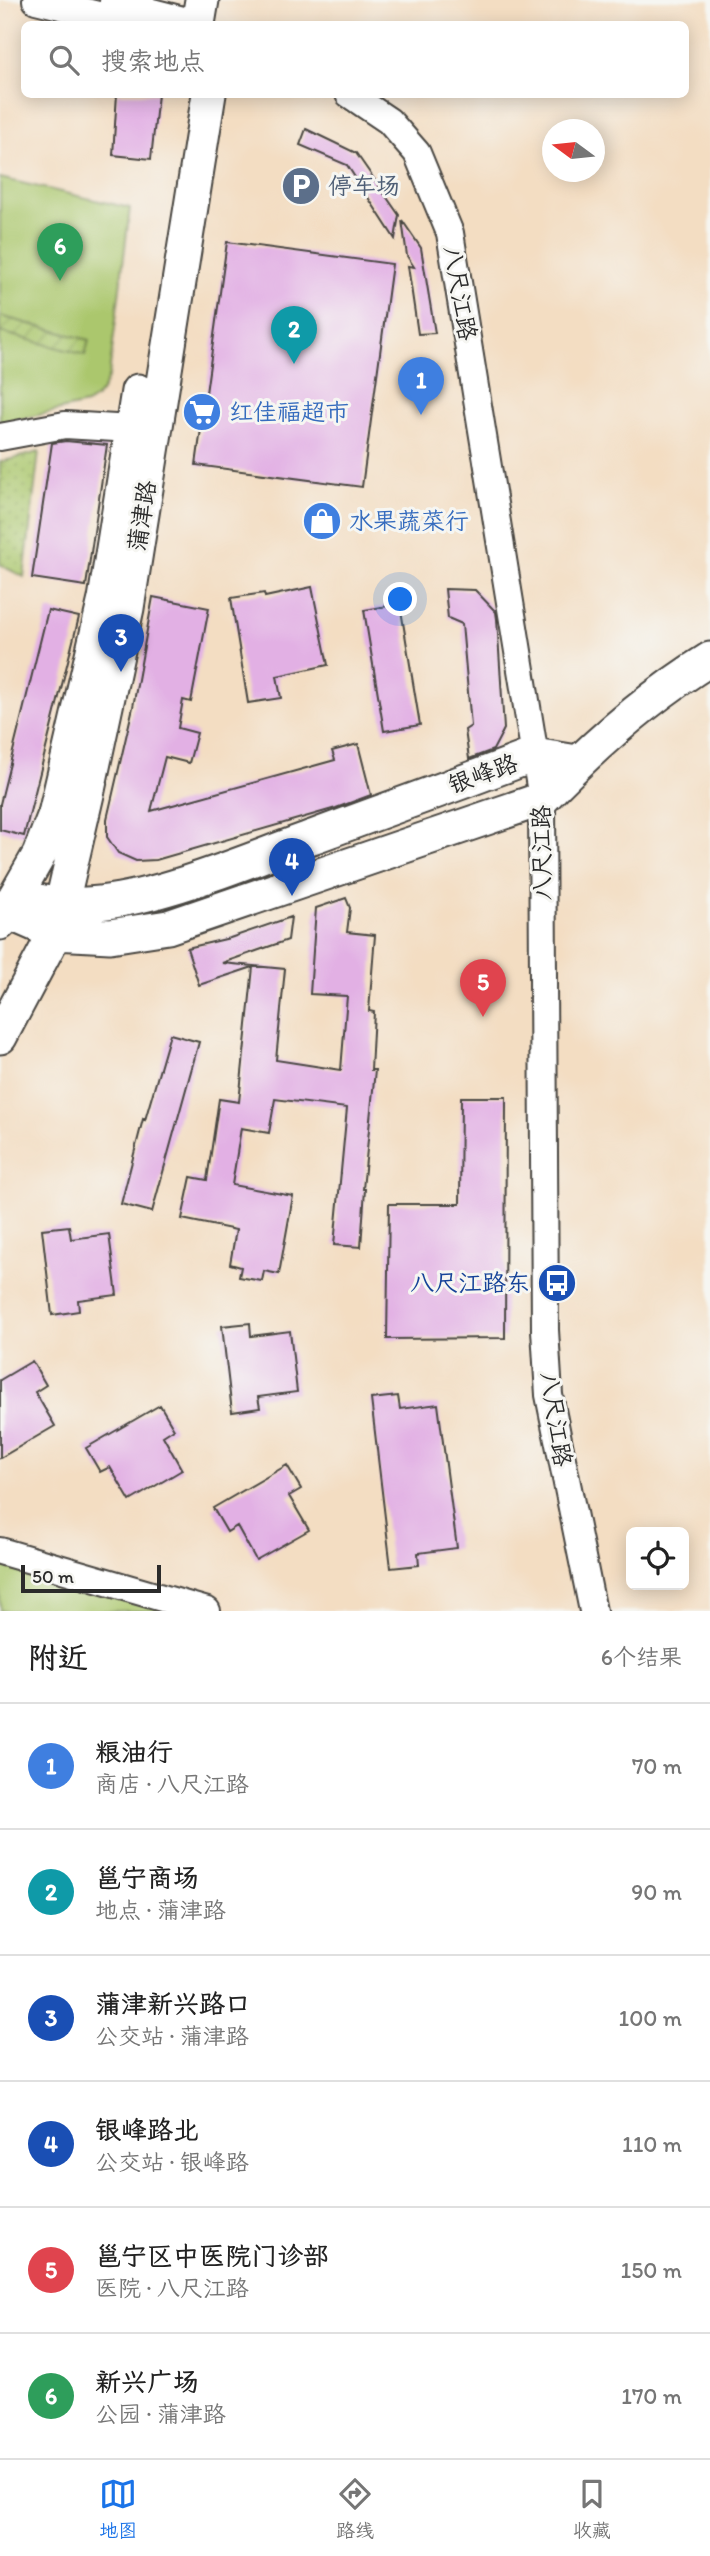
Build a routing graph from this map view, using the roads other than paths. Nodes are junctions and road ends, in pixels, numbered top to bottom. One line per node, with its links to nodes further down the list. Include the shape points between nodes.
1 (36, 0): 5 (street)
2 (104, 0): 4 (street)
3 (224, 0): 4 (main road)
4 (204, 19)
5 (123, 21)
6 (186, 98): 9 (main road, 蒲津路)
7 (208, 98): 16 (main road, 蒲津路, via 127,608)
8 (355, 98): 12 (street, 八尺江路, via 389,121 417,153 450,233)
9 (132, 429): 10 (street, via 65,425); 15 (main road, 蒲津路, via 105,599 55,814 39,856)
10 (0, 437)
11 (710, 659): 13 (main road, via 662,690)
12 (534, 755): 13 (main road, 银峰路); 14 (street, 八尺江路); 16 (main road, 银峰路, via 174,887)
13 (577, 762): 14 (main road, 银峰路)
14 (542, 799): 16 (main road, 银峰路, via 168,927 110,936); 20 (street, 八尺江路, via 545,1330 550,1395)
15 (5, 905): 16 (main road)
16 (58, 919): 17 (main road, 蒲津路)
17 (0, 1037)
18 (0, 1551): 19 (street)
19 (207, 1611)
20 (593, 1611)

